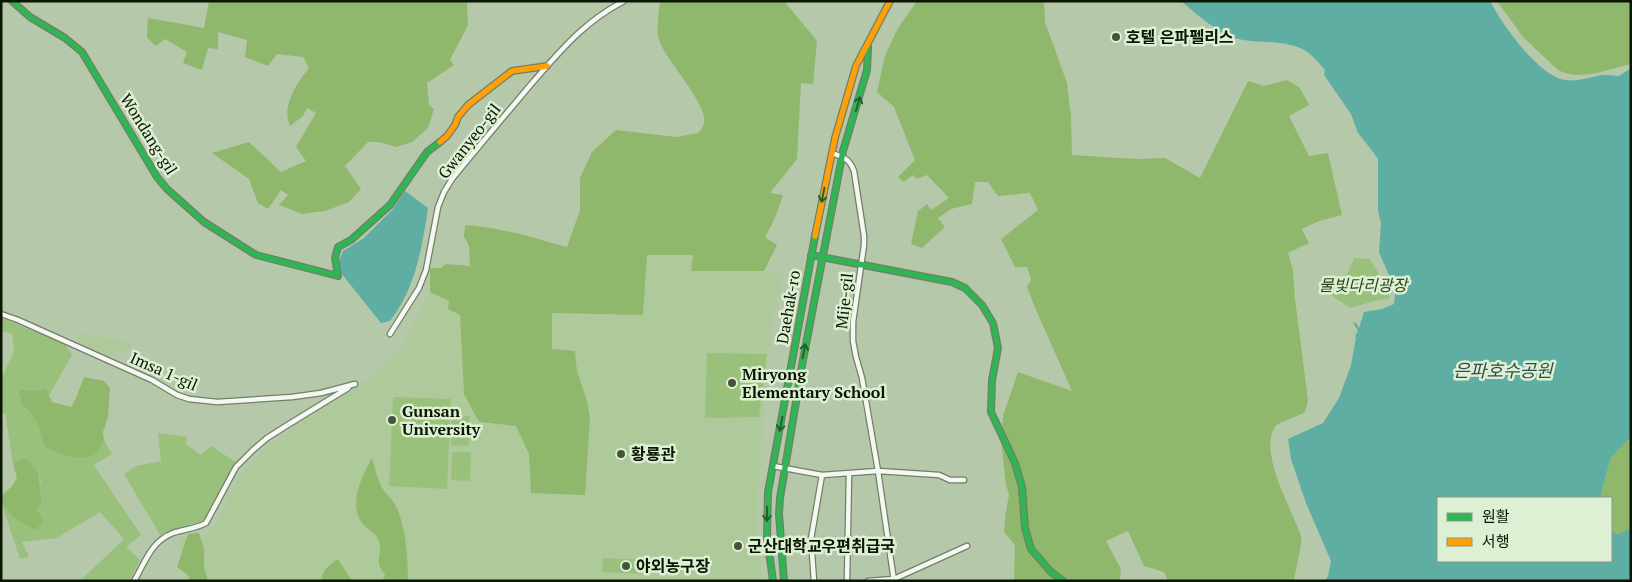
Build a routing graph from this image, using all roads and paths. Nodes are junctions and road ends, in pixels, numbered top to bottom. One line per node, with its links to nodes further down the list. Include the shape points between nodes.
1 (12, 1): 5 (street, Wondang-gil, via 37,21 66,37 82,52 157,177 204,222 256,255 338,276 335,258 338,247 351,240 390,205 427,152 447,136 468,105 512,71)
2 (624, 1): 5 (street, Gwanyeo-gil, via 577,33)
3 (890, 1): 4 (street, Daehak-ro)
4 (868, 45): 6 (street, Daehak-ro, via 856,66); 7 (street, Daehak-ro, one-way to 4, via 867,70)
5 (547, 66): 12 (street, Gwanyeo-gil, via 444,192 426,270 419,288)
6 (832, 154): 7 (street); 8 (street, Daehak-ro, one-way to 8)
7 (842, 157): 9 (street, Daehak-ro); 10 (street, Mije-gil, via 848,160 854,171 864,236)
8 (811, 255): 9 (street); 13 (street, Daehak-ro, one-way to 13)
9 (823, 257): 10 (street); 14 (street, Daehak-ro, one-way to 9)
10 (861, 264): 15 (street, Mije-gil, via 853,340); 27 (street, via 952,282 965,288 993,323 998,348 991,412 1015,463 1031,549)
11 (1, 314): 21 (street, Imsa 1-gil, via 189,399 217,402 292,397 355,384 260,444 236,467 206,523 163,538 150,551)
12 (390, 334)
13 (773, 466): 14 (street); 22 (street, Daehak-ro, one-way to 22, via 767,514)
14 (785, 468): 17 (street); 23 (street, Daehak-ro, via 779,514)
15 (878, 472): 16 (street); 18 (street); 20 (street, Mije-gil)
16 (849, 474): 17 (street); 25 (street)
17 (822, 475): 24 (street, via 811,539)
18 (964, 480)
19 (967, 546): 20 (street)
20 (894, 580): 26 (street)
21 (134, 581)
22 (773, 581)
23 (784, 581)
24 (814, 581)
25 (847, 581)
26 (868, 581)
27 (1063, 581)

